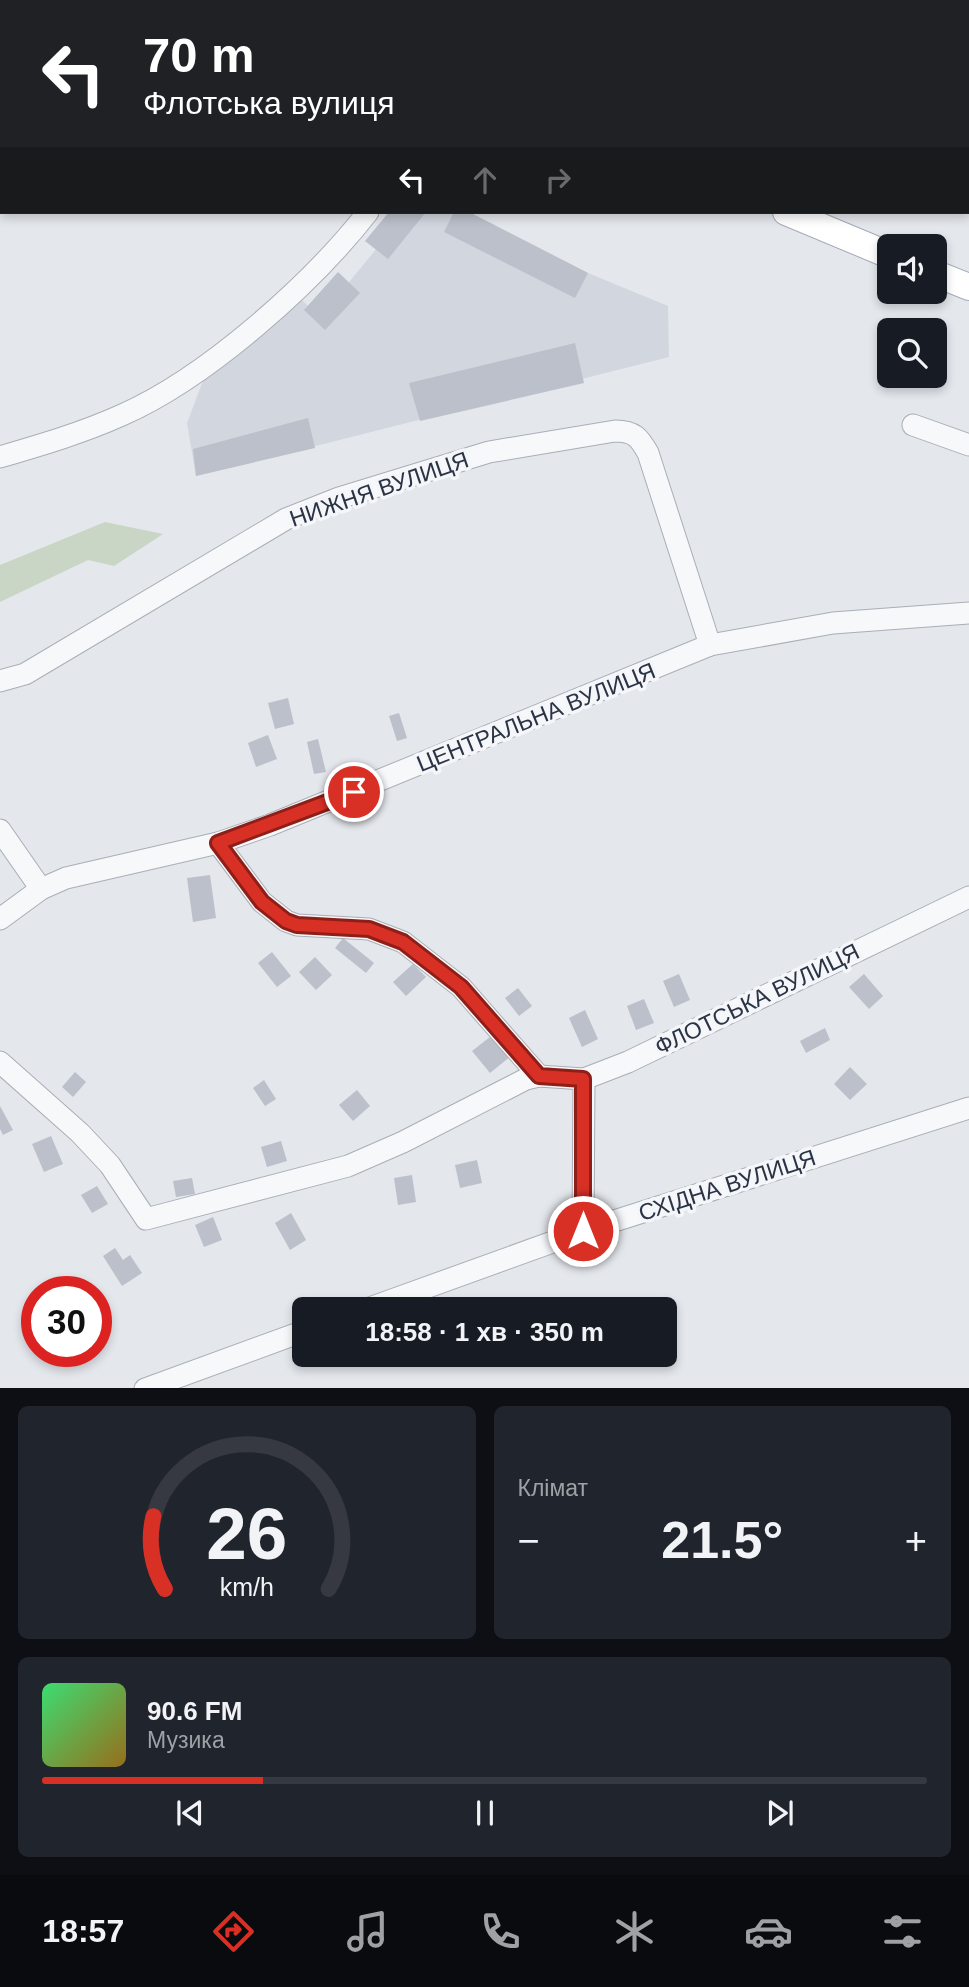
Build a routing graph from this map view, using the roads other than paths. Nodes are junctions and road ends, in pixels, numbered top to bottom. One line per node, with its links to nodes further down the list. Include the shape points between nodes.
1 (366, 214): 8 (street, via 302,285 197,372 123,415)
2 (791, 214): 3 (main road)
3 (877, 250)
4 (947, 279): 5 (main road)
5 (969, 288)
6 (913, 425): 7 (street)
7 (969, 445)
8 (0, 457)
9 (969, 613): 10 (street, ЦЕНТРАЛЬНА ВУЛИЦЯ, via 833,623)
10 (710, 646): 11 (street, НИЖНЯ ВУЛИЦЯ, via 648,453 630,431 489,452 328,502 286,520 25,674); 13 (street, ЦЕНТРАЛЬНА ВУЛИЦЯ)
11 (0, 681)
12 (0, 830): 14 (street)
13 (218, 843): 14 (street, ЦЕНТРАЛЬНА ВУЛИЦЯ, via 66,878); 18 (street, via 262,902 286,921 369,929 403,942 461,987)
14 (41, 889): 16 (street, ЦЕНТРАЛЬНА ВУЛИЦЯ)
15 (969, 897): 19 (street, ФЛОТСЬКА ВУЛИЦЯ, via 628,1062)
16 (0, 919)
17 (0, 1062): 18 (street, ФЛОТСЬКА ВУЛИЦЯ, via 110,1165 146,1219 348,1166 512,1084)
18 (539, 1076): 19 (street, ФЛОТСЬКА ВУЛИЦЯ)
19 (583, 1079): 21 (street)
20 (969, 1108): 21 (street, СХІДНА ВУЛИЦЯ)
21 (583, 1231): 22 (street, СХІДНА ВУЛИЦЯ)
22 (400, 1297)
23 (292, 1335): 24 (street)
24 (145, 1388)

